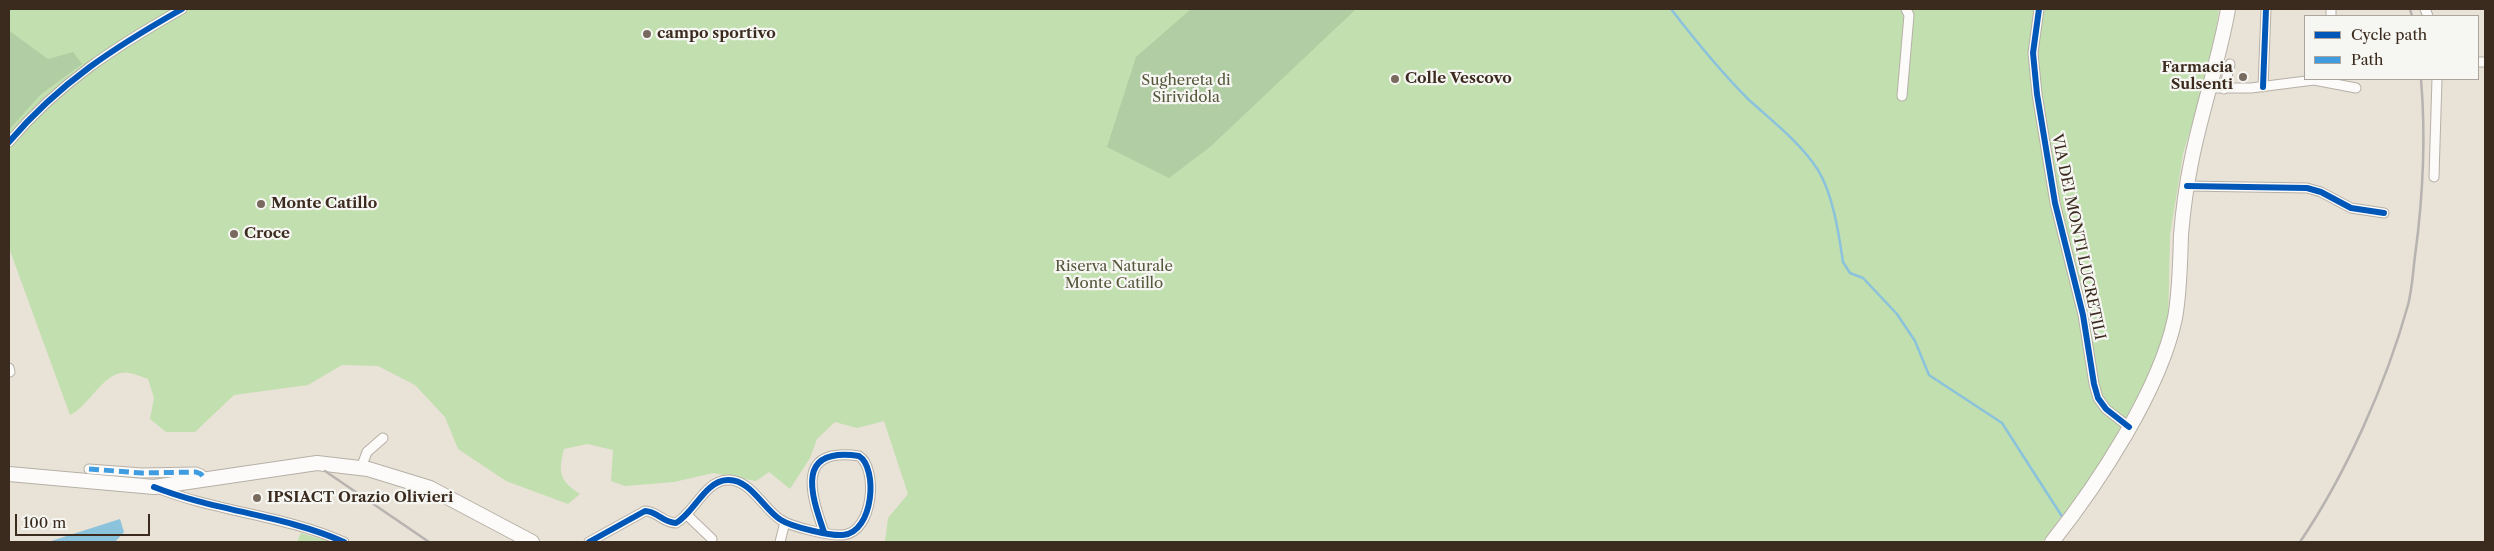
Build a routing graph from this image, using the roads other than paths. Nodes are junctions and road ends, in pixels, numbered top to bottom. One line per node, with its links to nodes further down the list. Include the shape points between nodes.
1 (182, 9): 13 (street, via 90,65 34,113)
2 (1906, 9): 12 (street, via 1909,15)
3 (2039, 9): 17 (street, VIA DEI MONTI LUCRETILI, via 2034,53 2038,94 2055,203 2083,315 2094,384 2106,409)
4 (2228, 9): 10 (main road)
5 (2266, 9): 9 (street)
6 (2230, 64): 10 (street)
7 (2328, 80): 9 (street); 11 (street)
8 (2437, 80): 14 (street)
9 (2263, 87): 10 (street)
10 (2217, 88): 15 (main road, via 2191,162)
11 (2356, 88)
12 (1902, 96)
13 (9, 142)
14 (2434, 177)
15 (2188, 186): 16 (street, via 2307,188 2352,208); 17 (main road, via 2173,327 2155,376)
16 (2384, 213)
17 (2129, 426): 34 (main road, via 2090,492)
18 (383, 438): 19 (street, via 367,452)
19 (361, 468): 22 (main road, via 317,463); 27 (main road, via 430,488)
20 (89, 469): 22 (street, via 194,472)
21 (9, 474): 23 (main road)
22 (205, 480): 23 (main road)
23 (154, 487): 29 (street, via 179,497 310,530)
24 (686, 514): 25 (street, via 714,485 731,480 742,484); 28 (street); 32 (street, via 673,523 645,512)
25 (784, 522): 26 (street); 33 (street)
26 (824, 532): 26 (street, via 814,500 814,467 826,458 859,456 865,461 868,472 870,504 866,517 846,535)
27 (518, 535): 30 (main road); 31 (street)
28 (712, 539)
29 (344, 542)
30 (532, 542)
31 (538, 542)
32 (589, 542)
33 (780, 542)
34 (2052, 542)

